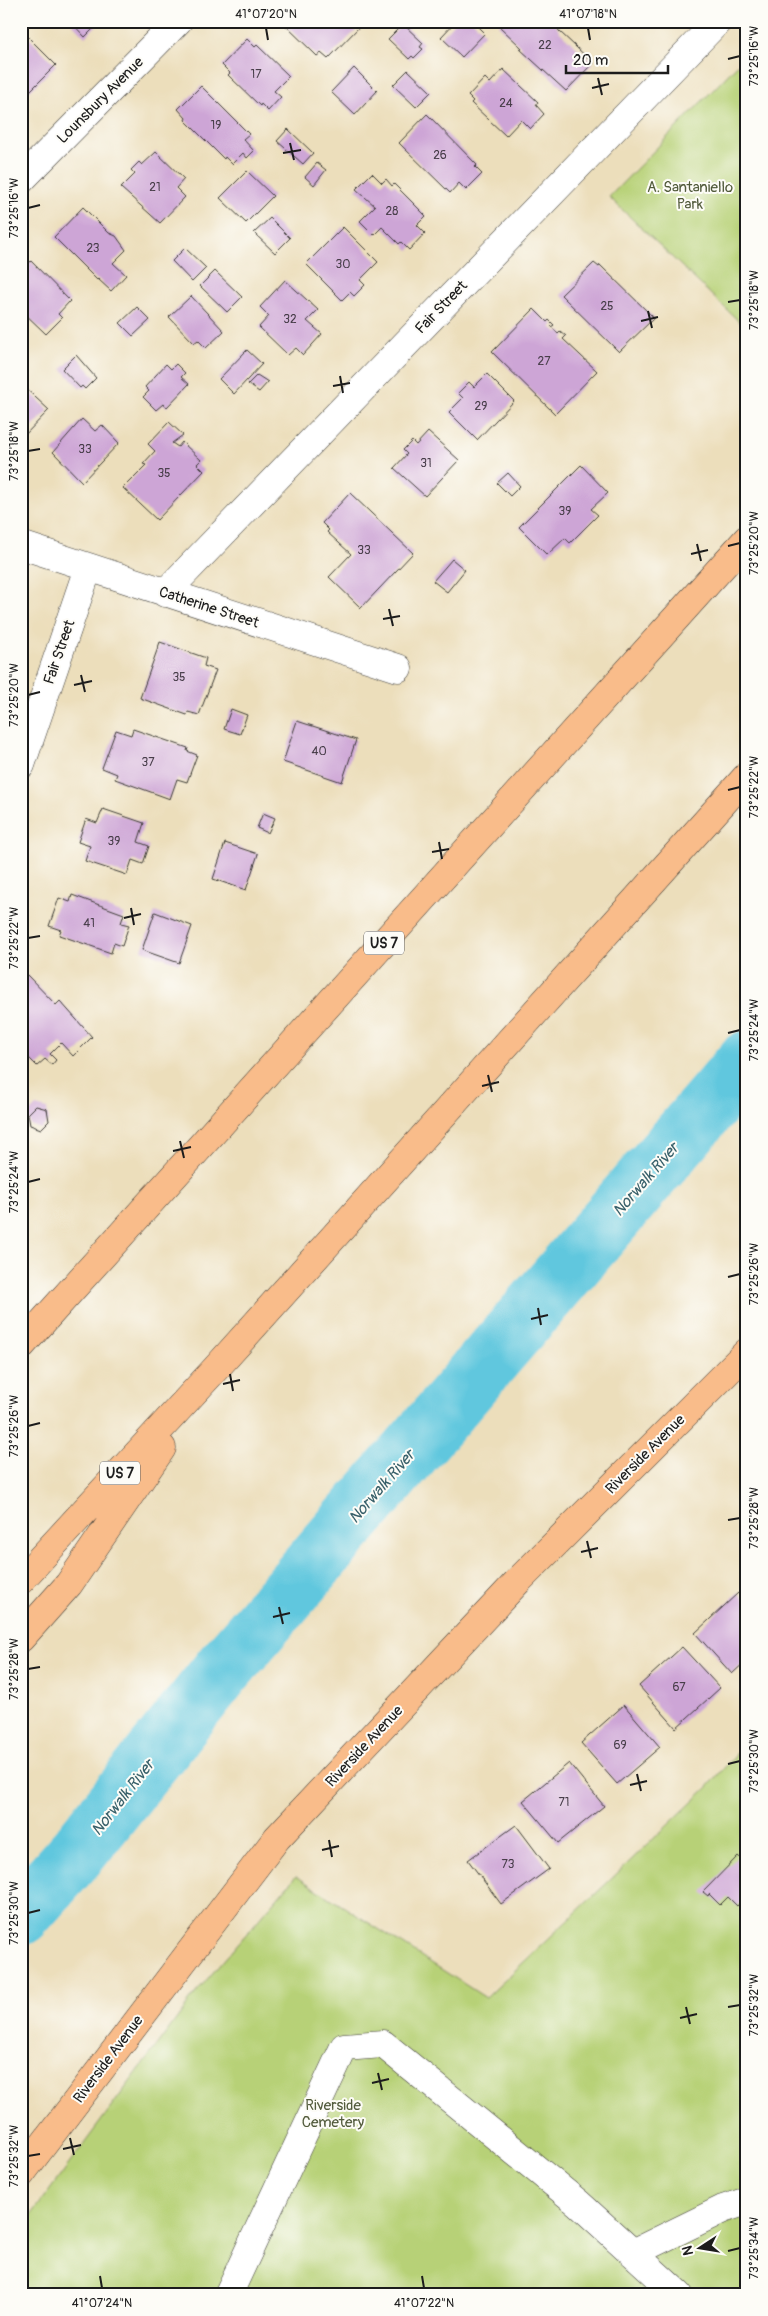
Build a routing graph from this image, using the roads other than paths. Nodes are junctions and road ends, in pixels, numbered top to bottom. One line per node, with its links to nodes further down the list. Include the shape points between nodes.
1 (178, 21): 3 (street, Lounsbury Avenue)
2 (718, 21): 7 (street, Fair Street)
3 (21, 180)
4 (747, 539): 11 (main road, US 7)
5 (21, 545): 6 (street, Catherine Street)
6 (88, 568): 7 (street, Catherine Street); 9 (street, Fair Street)
7 (164, 593): 8 (street, Catherine Street)
8 (398, 668)
9 (21, 765)
10 (747, 776): 13 (main road, US 7)
11 (21, 1346)
12 (747, 1352): 16 (main road, Riverside Avenue, via 519,1580 277,1838)
13 (218, 1366): 14 (main road, US 7); 15 (main road, via 69,1584)
14 (21, 1580)
15 (21, 1638)
16 (21, 2174)
17 (747, 2201): 18 (street, via 723,2209)
18 (633, 2253): 19 (street, via 578,2203 383,2044 344,2047); 20 (street)
19 (228, 2295)
20 (679, 2295)

